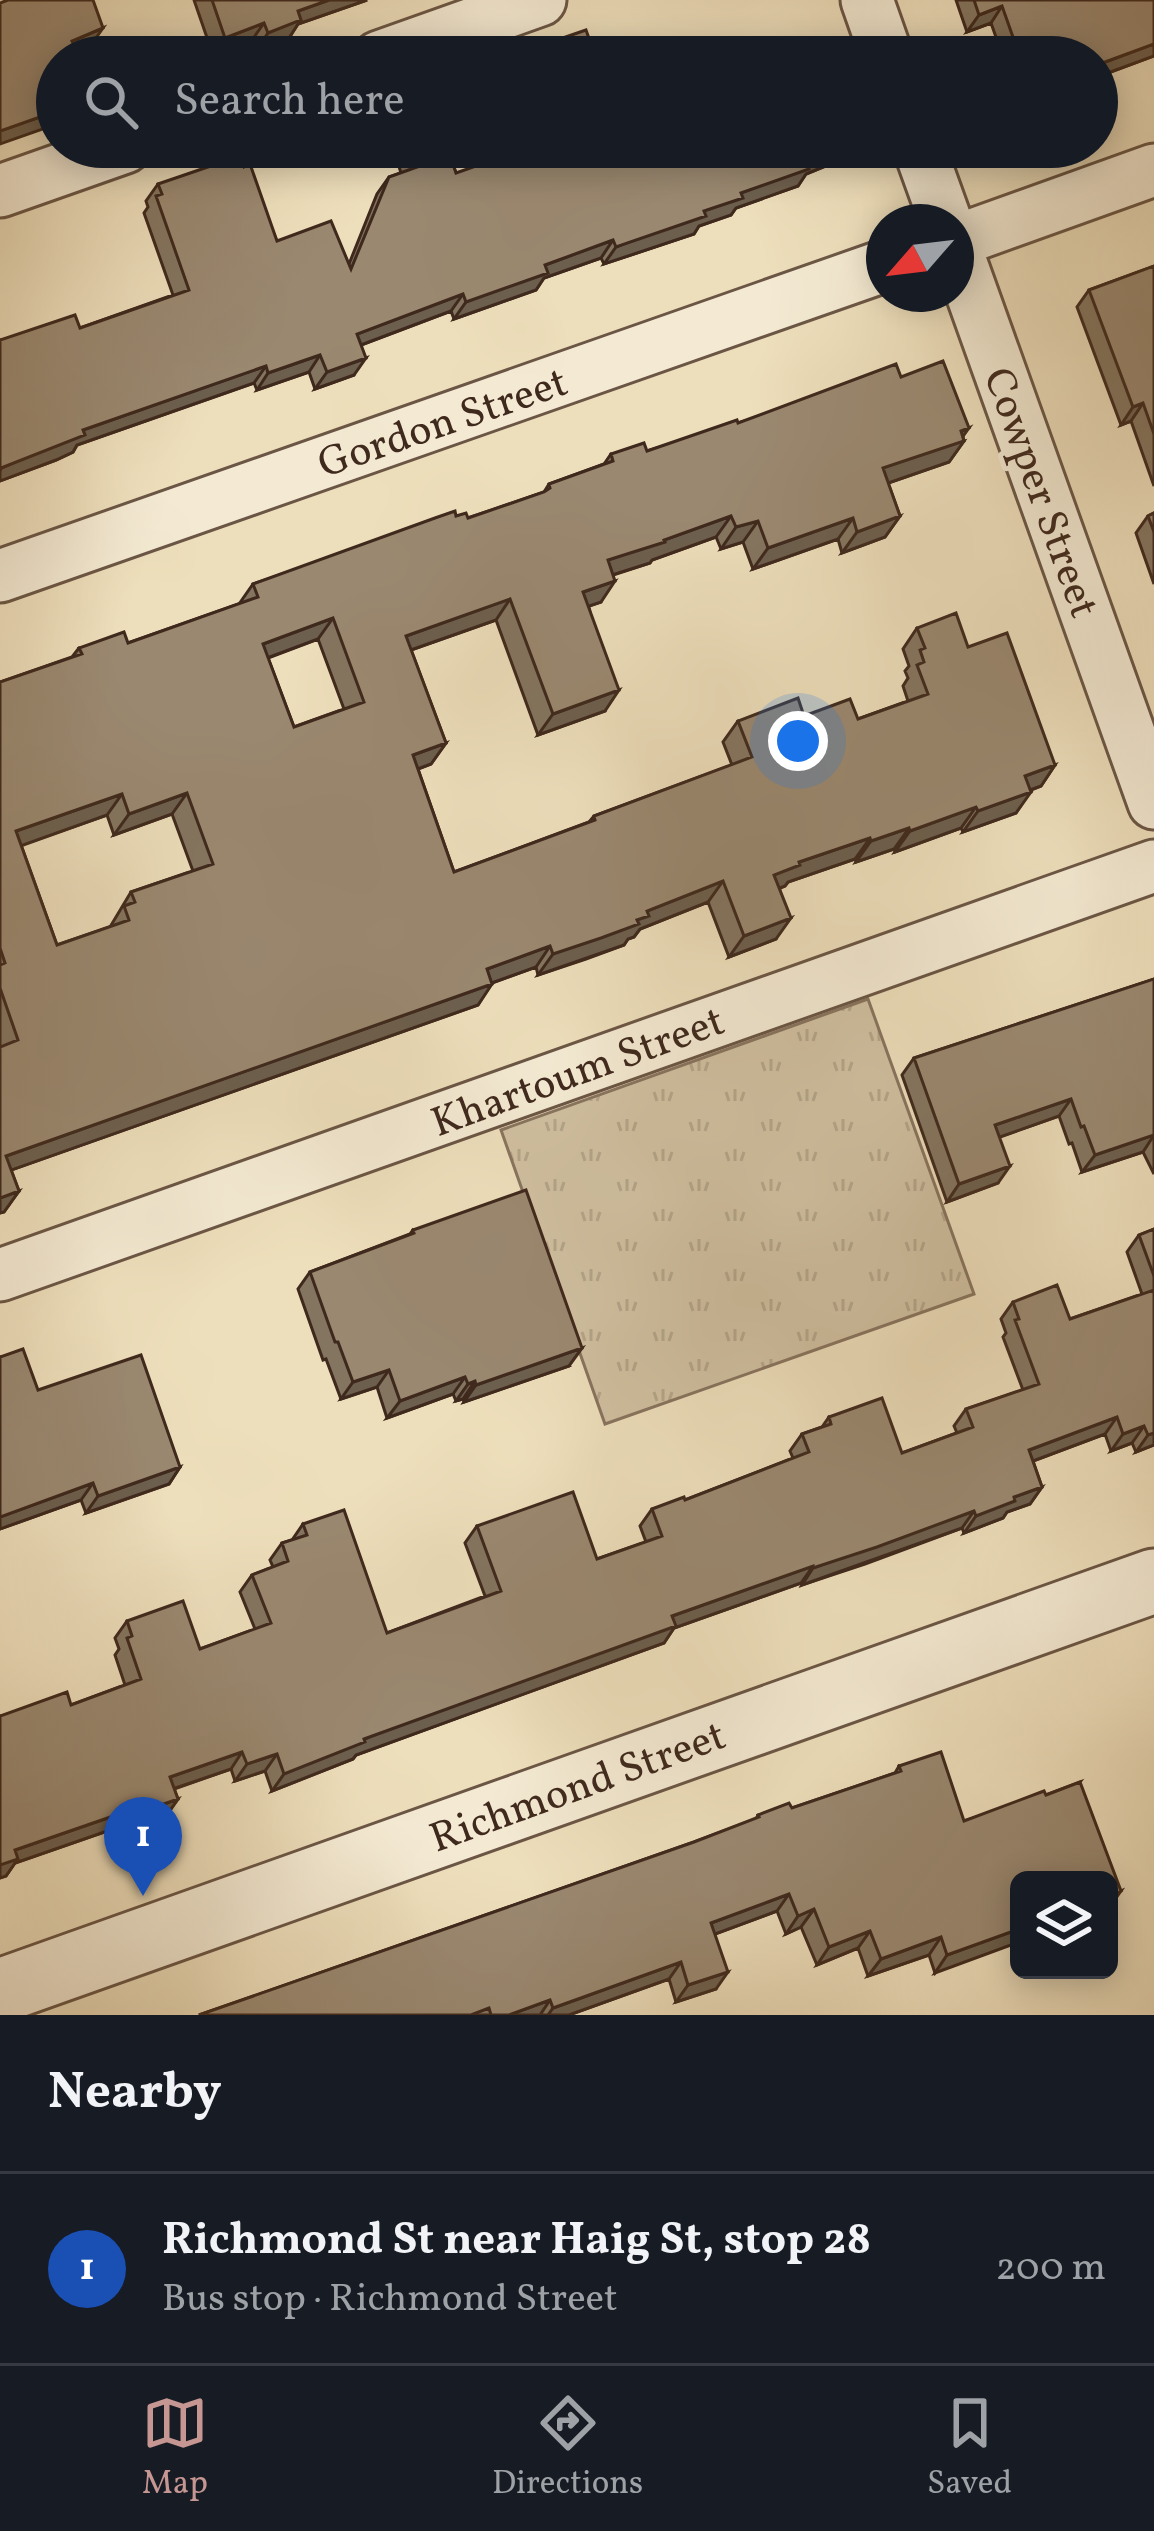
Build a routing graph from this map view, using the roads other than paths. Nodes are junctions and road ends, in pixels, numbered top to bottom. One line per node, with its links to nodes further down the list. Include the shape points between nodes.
1 (540, 0): 3 (street)
2 (867, 0): 4 (street)
3 (438, 36)
4 (880, 36)
5 (65, 168): 8 (street)
6 (927, 168): 9 (street)
7 (1154, 170): 10 (street)
8 (0, 191)
9 (940, 204)
10 (974, 238)
11 (866, 272): 13 (street, Gordon Street)
12 (974, 296): 14 (street, Cowper Street)
13 (0, 576)
14 (1154, 803)
15 (1154, 866): 16 (street, Khartoum Street)
16 (0, 1275)
17 (1154, 1581): 18 (street, Richmond Street)
18 (0, 1990)

